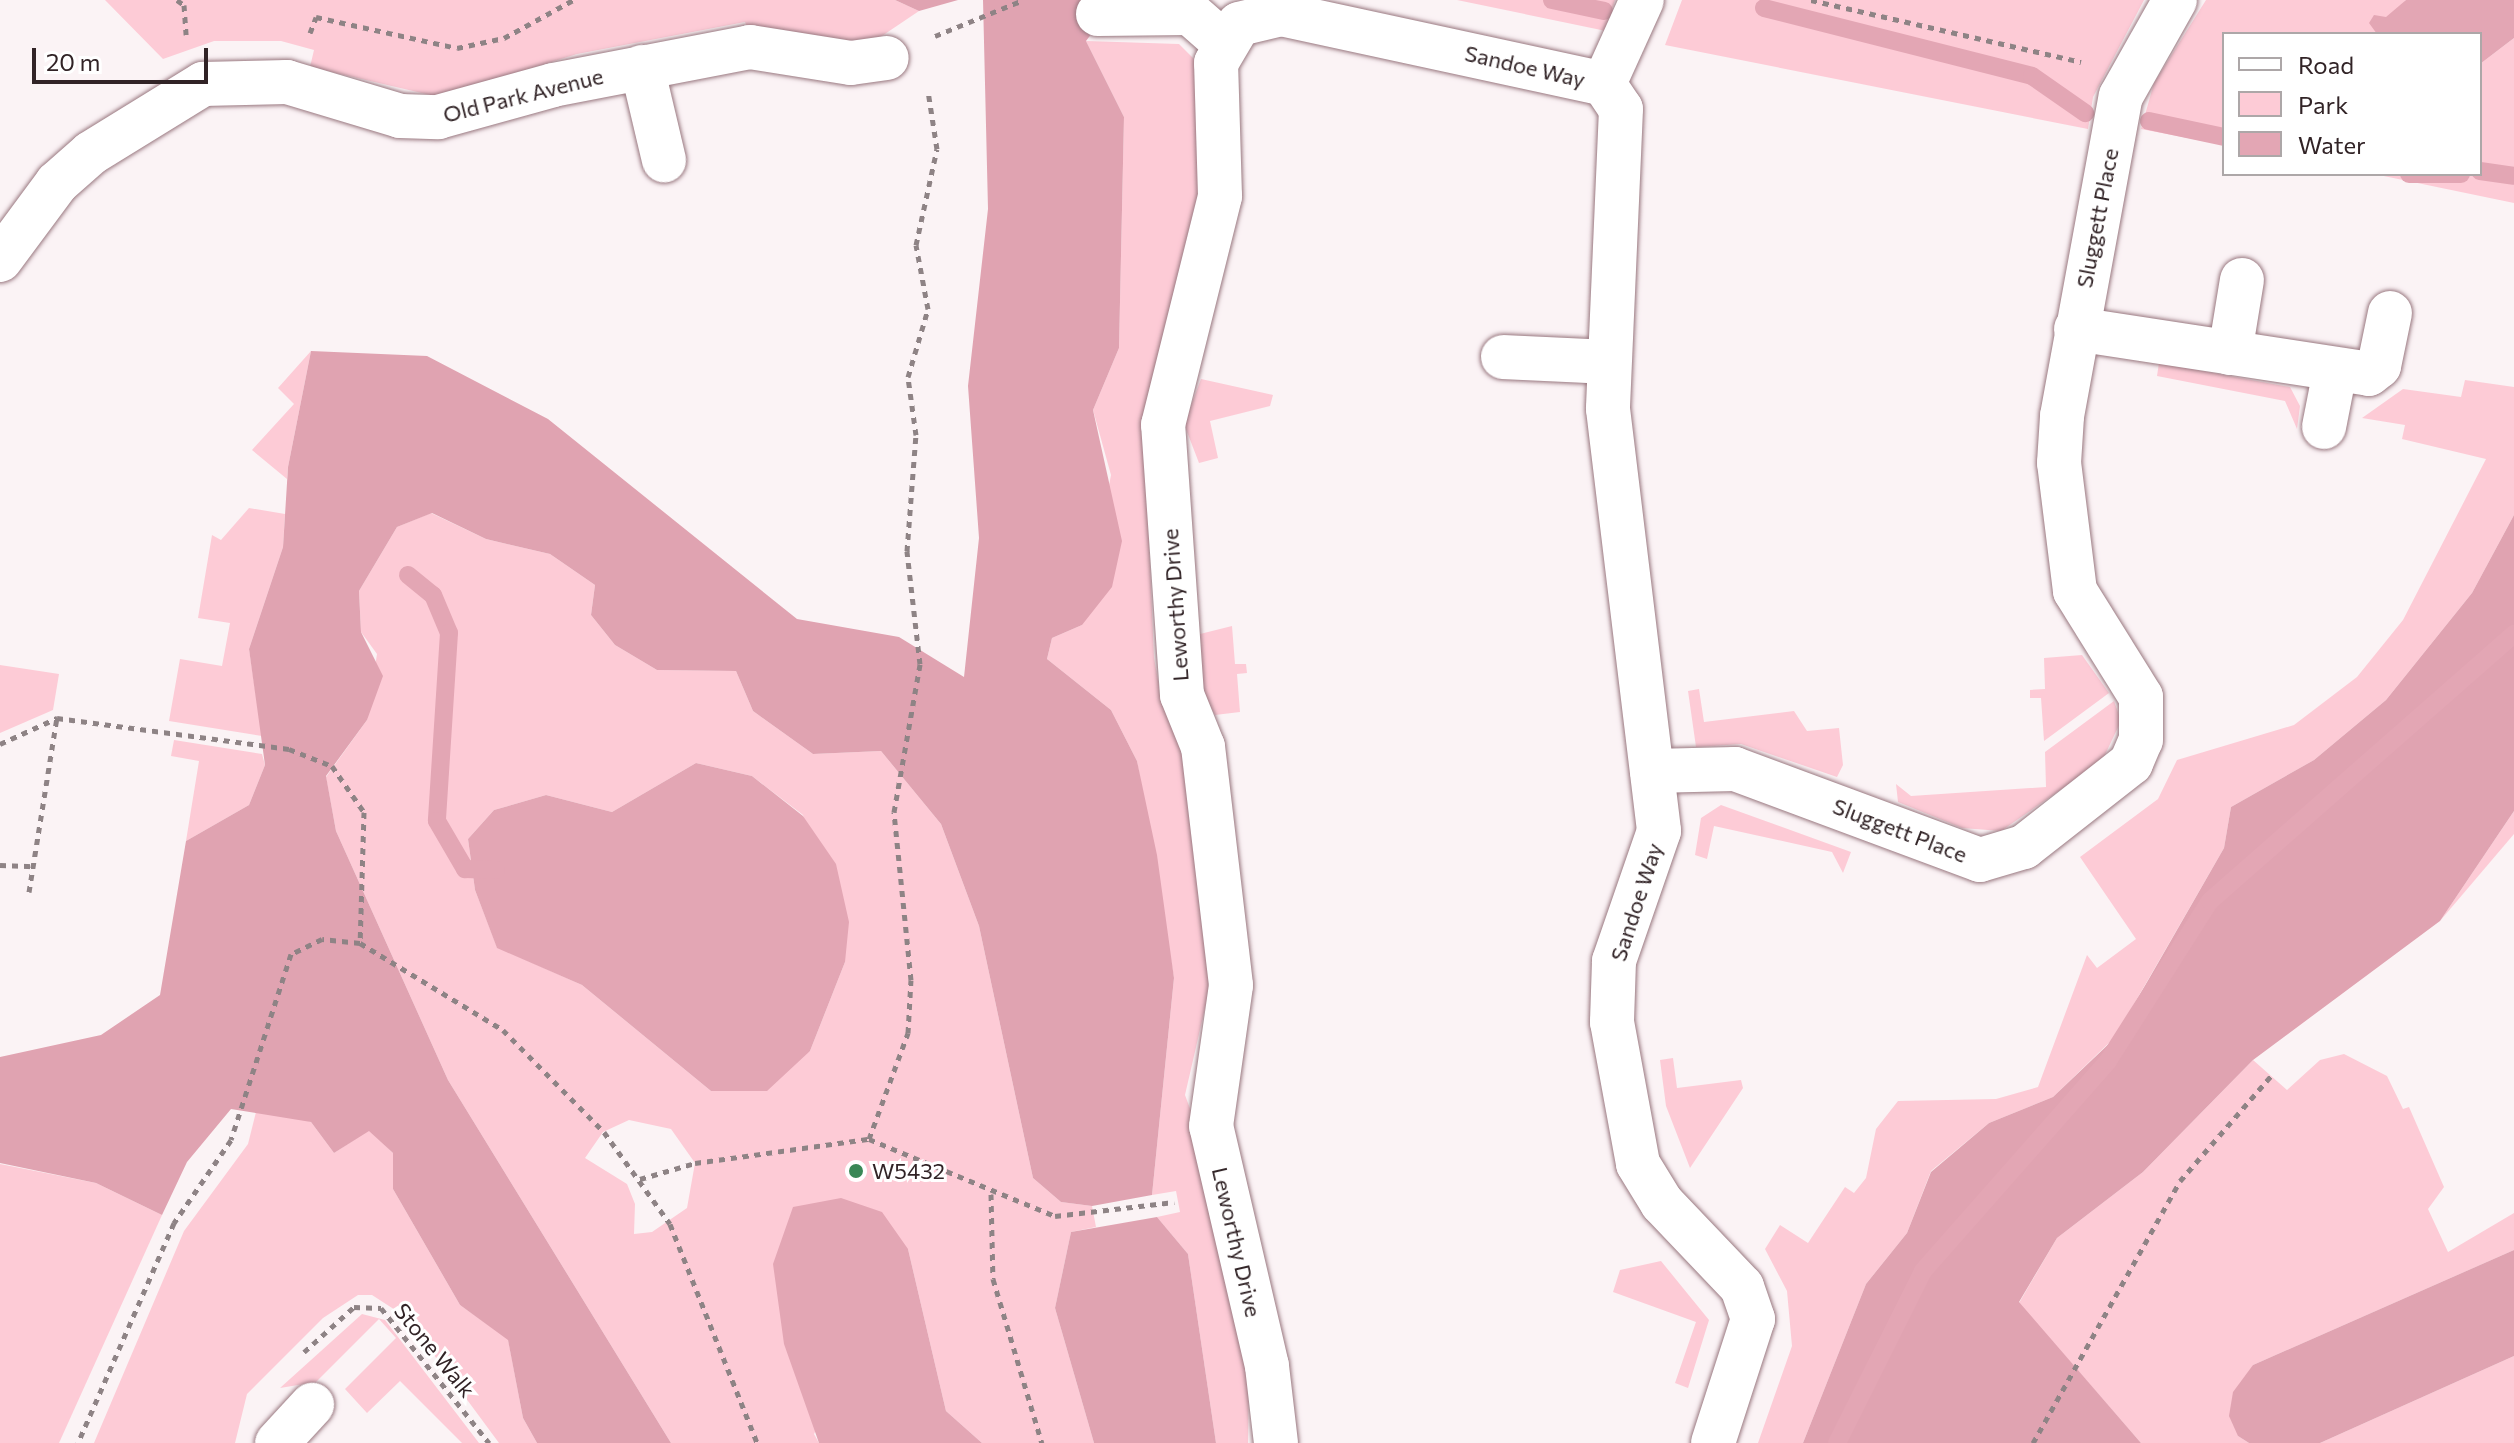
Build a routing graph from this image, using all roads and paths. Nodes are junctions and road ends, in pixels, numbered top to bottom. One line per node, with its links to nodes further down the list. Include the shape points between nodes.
1 (573, 0): 11 (path, via 504,38 457,48 316,17)
2 (1023, 0): 8 (path)
3 (1642, 0): 12 (street)
4 (1811, 0): 10 (path)
5 (2175, 0): 10 (street, Sluggett Place)
6 (1098, 14): 7 (street, via 1190,13)
7 (1223, 42): 12 (street, Sandoe Way, via 1239,24 1281,14); 42 (street, Leworthy Drive, via 1216,63 1220,196 1163,425 1180,682 1203,747 1231,985 1211,1126 1267,1366)
8 (900, 53): 9 (street, Old Park Avenue, via 851,63 750,47); 31 (path, via 937,149 928,208 917,224 928,309 908,377 916,435 907,563 920,664 894,812 911,980 908,1033)
9 (642, 67): 11 (street, Old Park Avenue, via 438,117 378,111); 13 (street)
10 (2129, 73): 17 (street, Sluggett Place)
11 (292, 83): 14 (street, Old Park Avenue, via 251,77 187,90 57,183)
12 (1604, 84): 20 (street, Sandoe Way, via 1625,128)
13 (664, 160)
14 (0, 260)
15 (2242, 280): 18 (street)
16 (2390, 313): 21 (street, via 2379,366 2369,374)
17 (2076, 329): 18 (street); 25 (street, Sluggett Place, via 2059,463 2071,572 2081,607 2141,697 2144,717 2131,763 2115,782 2014,853 1980,860 1735,769)
18 (2230, 353): 21 (street)
19 (1503, 357): 20 (street)
20 (1609, 362): 25 (street, Sandoe Way)
21 (2335, 371): 22 (street)
22 (2324, 427)
23 (57, 718): 24 (path); 27 (path); 29 (path, via 289,749 332,766 364,812)
24 (0, 744)
25 (1652, 771): 43 (street, Sandoe Way, via 1659,831 1614,961 1612,1022 1638,1164 1662,1203 1742,1287 1753,1319)
26 (0, 865): 27 (path)
27 (34, 866): 28 (path)
28 (29, 892)
29 (360, 943): 32 (path, via 503,1030); 37 (path, via 322,939 291,954 231,1140 174,1223)
30 (2271, 1076): 44 (path, via 2180,1181)
31 (869, 1139): 32 (path, via 695,1163); 33 (path)
32 (640, 1179): 40 (path, via 701,1287)
33 (991, 1194): 34 (path, via 1055,1216); 41 (path, via 993,1279)
34 (1178, 1201)
35 (344, 1313): 39 (path, Stone Walk, via 365,1304 393,1316)
36 (312, 1405): 38 (street)
37 (78, 1443)
38 (277, 1443)
39 (489, 1443)
40 (757, 1443)
41 (1042, 1443)
42 (1276, 1443)
43 (1713, 1443)
44 (2033, 1443)

